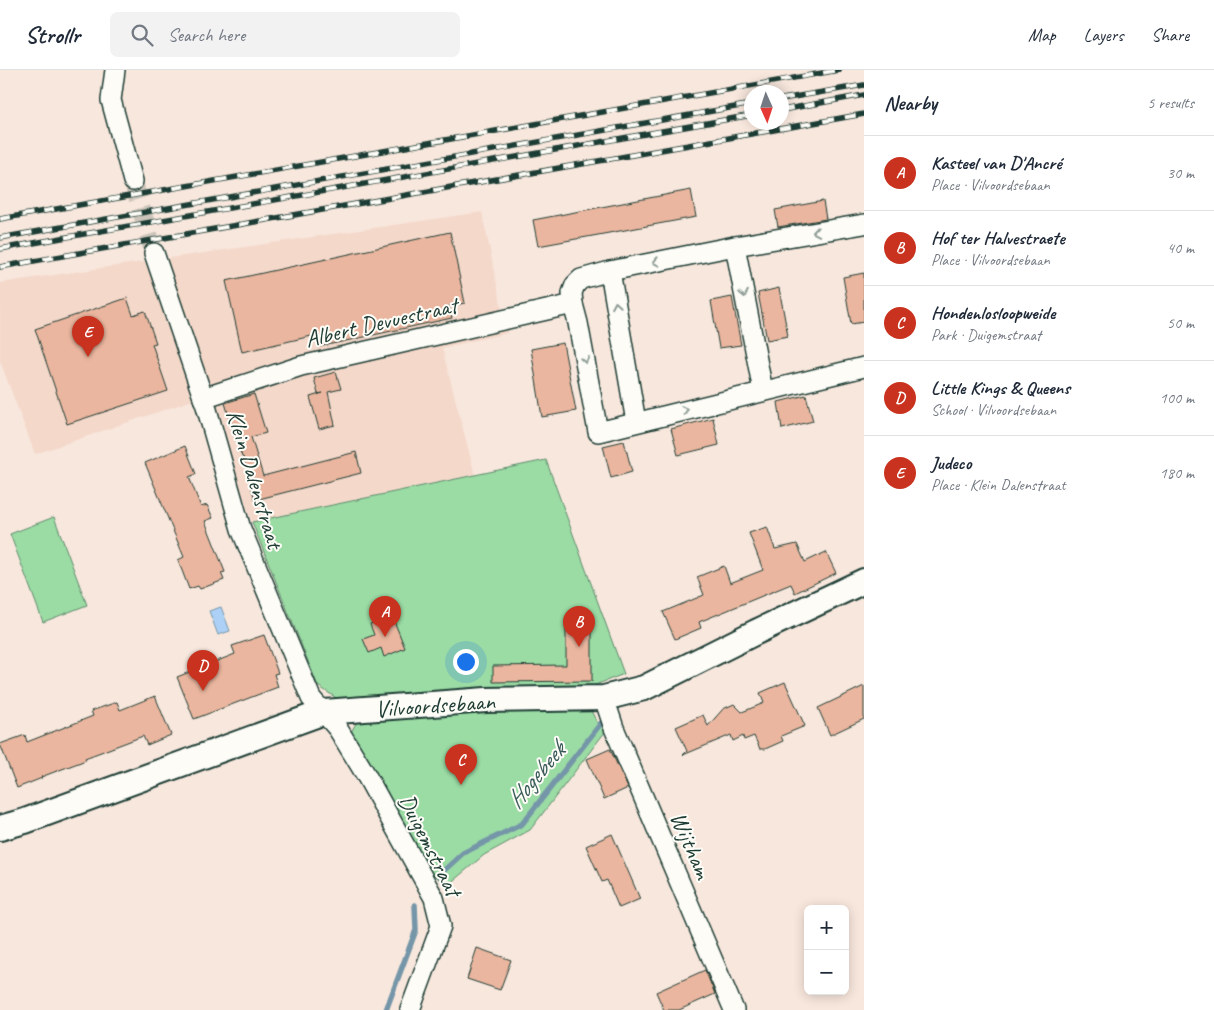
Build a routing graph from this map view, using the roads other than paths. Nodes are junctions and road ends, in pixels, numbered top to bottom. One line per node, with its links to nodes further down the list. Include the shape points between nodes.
1 (114, 70): 2 (street, via 111,100)
2 (133, 181)
3 (863, 230): 4 (street, one-way to 4)
4 (735, 246): 6 (street, one-way to 6); 9 (street, one-way to 9)
5 (154, 253): 10 (street, Klein Dalenstraat)
6 (610, 271): 7 (street, via 575,285); 11 (street, one-way to 6)
7 (573, 304): 10 (street, Albert Devuestraat, via 301,366); 11 (street, one-way to 11, via 598,432)
8 (864, 367): 9 (street)
9 (763, 391): 11 (street, one-way to 9)
10 (203, 398): 14 (street, Klein Dalenstraat, via 241,529 311,698)
11 (636, 422)
12 (864, 581): 13 (street, Vilvoordsebaan, via 644,688)
13 (604, 698): 14 (street, Vilvoordsebaan, via 486,700); 17 (street, Wijtham)
14 (324, 712): 15 (street, Vilvoordsebaan); 16 (street, Duigemstraat, via 366,775 434,898 441,926)
15 (0, 828)
16 (410, 1010)
17 (734, 1010)

